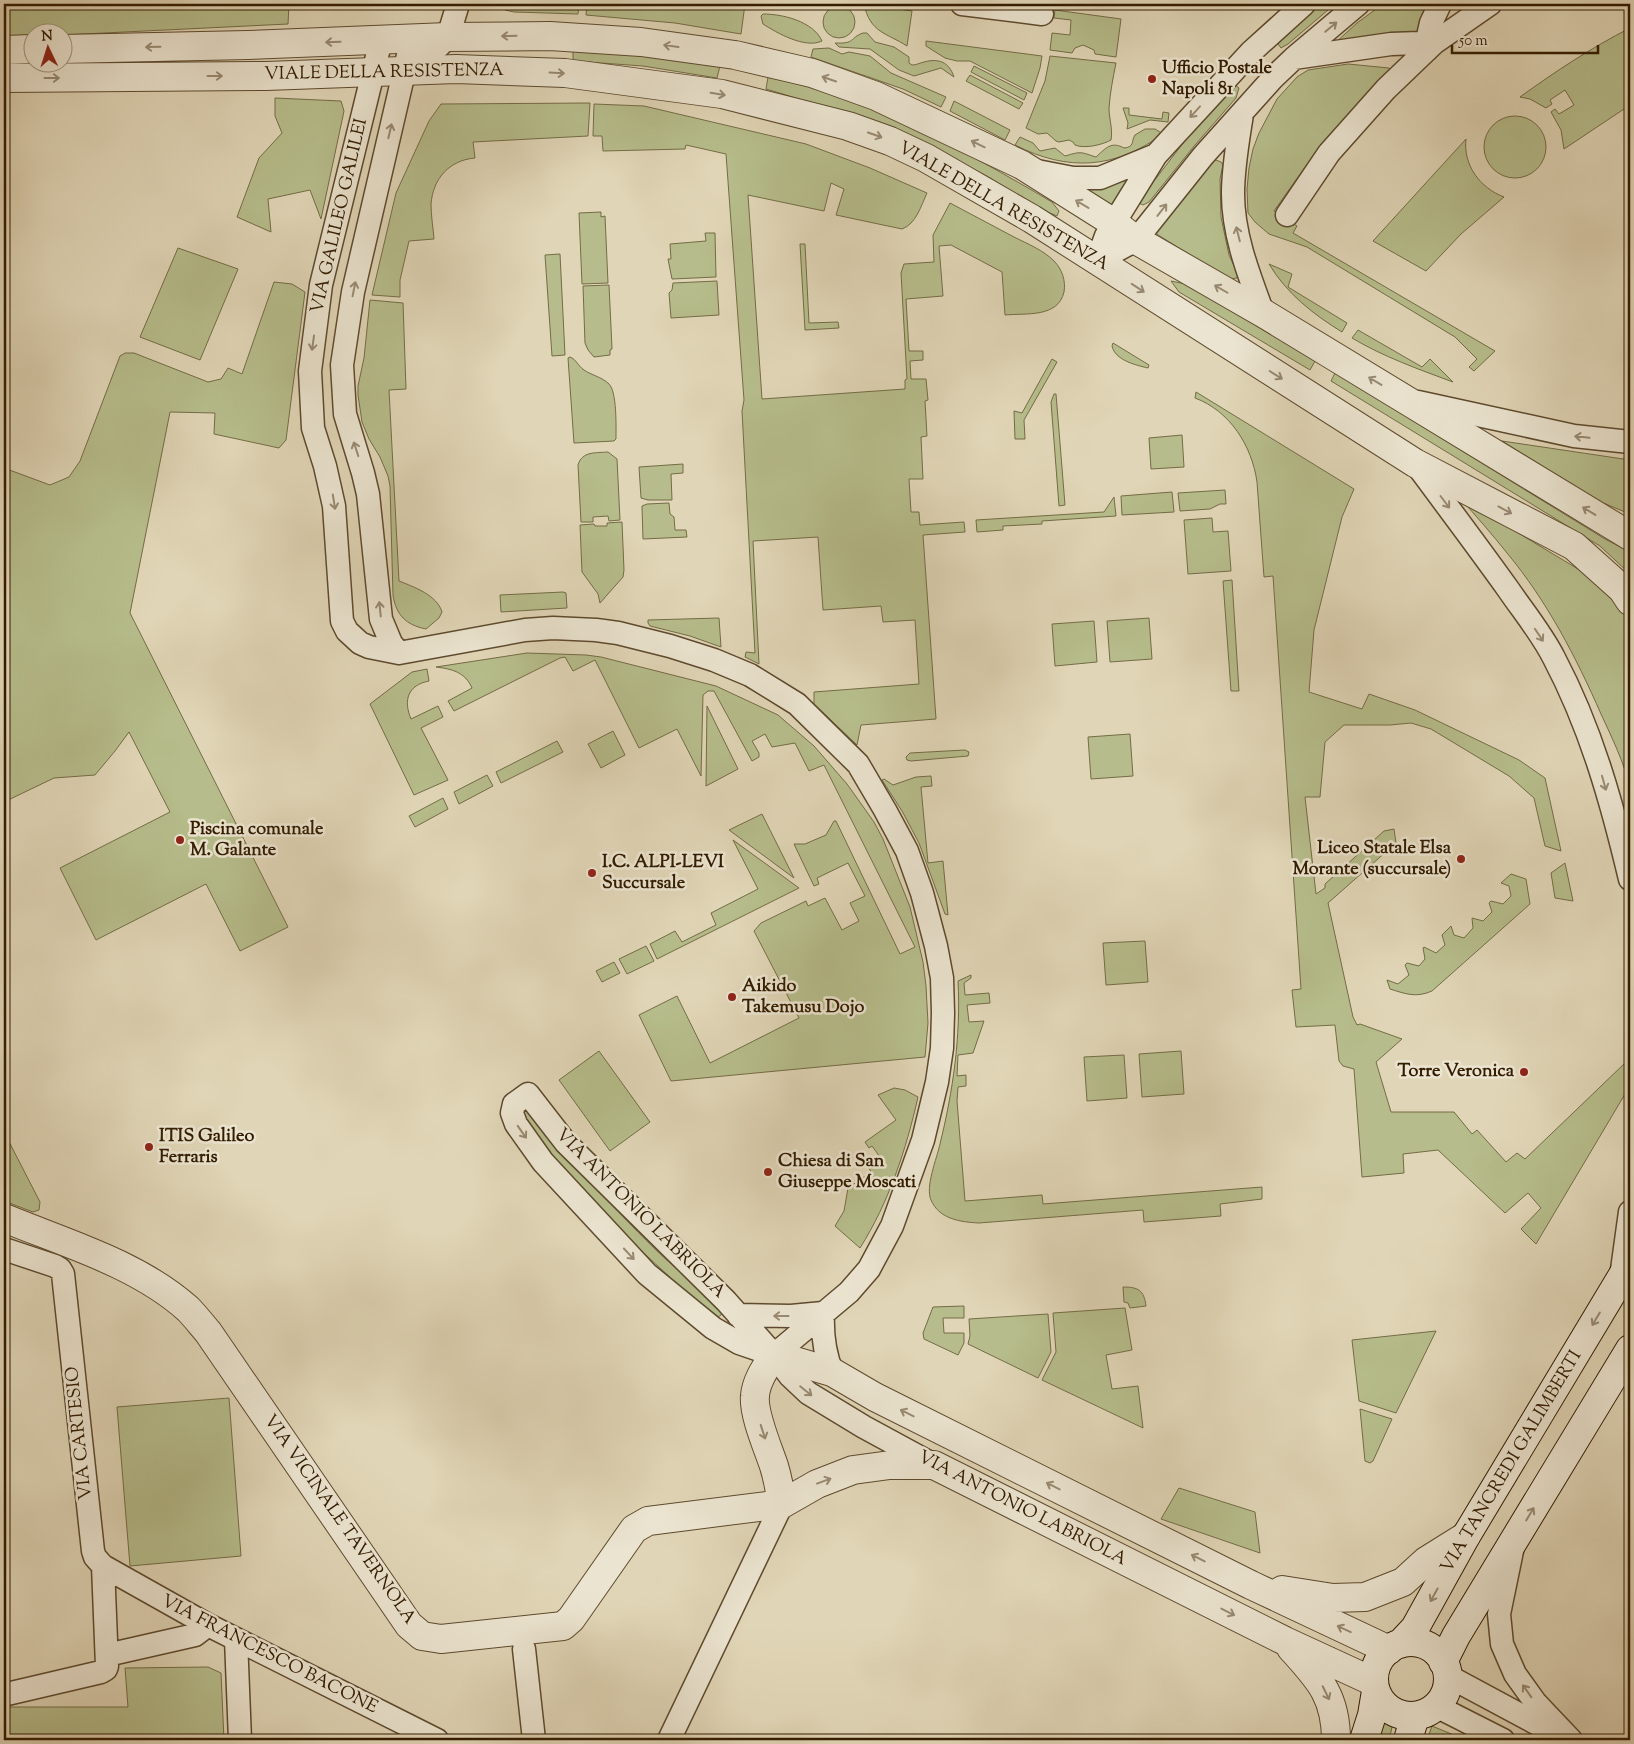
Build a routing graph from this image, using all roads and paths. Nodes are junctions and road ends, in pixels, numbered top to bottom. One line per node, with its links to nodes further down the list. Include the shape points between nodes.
1 (458, 4): 8 (street)
2 (962, 4): 7 (street)
3 (1304, 4): 15 (street)
4 (1358, 4): 16 (street, one-way to 4)
5 (1440, 4): 11 (street, via 1428,36)
6 (1490, 4): 11 (street)
7 (1042, 14)
8 (448, 36): 9 (street, VIALE DELLA RESISTENZA); 17 (street); 18 (street, via 438,47); 24 (street, VIALE DELLA RESISTENZA, one-way to 8, via 876,96 812,73 735,55 641,42 550,36)
9 (412, 38): 10 (street, VIALE DELLA RESISTENZA); 18 (street, VIA GALILEO GALILEI)
10 (381, 40): 13 (street, VIALE DELLA RESISTENZA, one-way to 13); 19 (street, VIA GALILEO GALILEI)
11 (1431, 47): 16 (street, via 1420,43 1391,44); 25 (street, via 1386,89 1329,154)
12 (22, 49): 14 (street)
13 (72, 49)
14 (4, 50)
15 (1251, 52): 21 (street); 23 (street, one-way to 23)
16 (1294, 58): 21 (street)
17 (468, 69): 18 (street, VIALE DELLA RESISTENZA); 28 (street, VIALE DELLA RESISTENZA, one-way to 28, via 565,73 722,94 848,126 890,140 926,158)
18 (403, 71): 19 (street, VIALE DELLA RESISTENZA); 35 (street, VIA GALILEO GALILEI, one-way to 18, via 381,619 368,494 345,414 342,365 353,292)
19 (373, 72): 20 (street, VIALE DELLA RESISTENZA, one-way to 19); 35 (street, VIA GALILEO GALILEI, one-way to 35, via 321,285 310,371 311,416 334,506 342,621 360,643)
20 (4, 78)
21 (1273, 78): 22 (street)
22 (1242, 114): 27 (street, one-way to 22, via 1203,156); 29 (street, one-way to 22, via 1235,223 1234,169)
23 (1156, 156): 24 (street, via 1100,178 1073,178); 26 (street)
24 (1022, 166): 26 (street, VIALE DELLA RESISTENZA, one-way to 24)
25 (1287, 215)
26 (1114, 223): 27 (street, VIALE DELLA RESISTENZA); 28 (street)
27 (1136, 240): 28 (street); 29 (street, VIALE DELLA RESISTENZA, one-way to 27)
28 (1098, 261): 32 (street, VIALE DELLA RESISTENZA, one-way to 32)
29 (1263, 313): 30 (street, VIALE DELLA RESISTENZA, one-way to 29)
30 (1404, 398): 31 (street, VIALE DELLA RESISTENZA, one-way to 30, via 1574,436); 33 (street, VIALE DELLA RESISTENZA, one-way to 30)
31 (1630, 442)
32 (1415, 463): 34 (street, VIALE DELLA RESISTENZA, one-way to 34, via 1574,546 1622,589); 36 (street, VIALE DELLA RESISTENZA, one-way to 36, via 1553,656 1594,750)
33 (1630, 536)
34 (1630, 601)
35 (399, 653): 41 (street, VIA GALILEO GALILEI, via 525,630 554,628 618,633 670,646 750,675 796,704 858,764 907,851 922,893 942,978 942,1048 923,1140 892,1226 869,1269 849,1292)
36 (1630, 879)
37 (1630, 1212): 40 (street, VIA TANCREDI GALIMBERTI)
38 (4, 1218): 47 (street, VIA VICINALE TAVERNOLA, via 123,1267 147,1279 188,1309 208,1332 409,1625 422,1636 442,1638 564,1626 640,1524 657,1519)
39 (4, 1249): 50 (street, VIA CARTESIO, via 60,1268 63,1274 93,1551)
40 (1626, 1270): 48 (street, VIA TANCREDI GALIMBERTI, one-way to 48)
41 (823, 1313): 42 (street, one-way to 42); 44 (street, VIA GALILEO GALILEI); 45 (street, via 825,1354)
42 (738, 1315): 44 (street, VIA ANTONIO LABRIOLA); 44 (street, VIA ANTONIO LABRIOLA, one-way to 44, via 566,1143 528,1094 516,1101 512,1108 514,1120 543,1162 647,1274 713,1328)
43 (1630, 1349): 49 (street, one-way to 43)
44 (774, 1355): 45 (street, VIA ANTONIO LABRIOLA); 46 (street, VIA ANTONIO LABRIOLA, one-way to 46, via 808,1393); 47 (street, one-way to 47, via 761,1376 755,1408 775,1468)
45 (832, 1372): 51 (street, VIA ANTONIO LABRIOLA, one-way to 45)
46 (934, 1465): 47 (street, one-way to 46, via 817,1484 853,1470 890,1465); 54 (street, VIA ANTONIO LABRIOLA, one-way to 54)
47 (782, 1504): 65 (street)
48 (1466, 1536): 51 (street, VIA ANTONIO LABRIOLA, via 1426,1561 1403,1582 1365,1597 1333,1598); 55 (street, VIA TANCREDI GALIMBERTI, one-way to 55, via 1415,1628)
49 (1514, 1541): 58 (street, via 1456,1636); 69 (street, one-way to 49, via 1515,1674 1502,1644 1498,1614)
50 (103, 1566): 52 (street, VIA FRANCESCO BACONE); 57 (street, VIA CARTESIO)
51 (1251, 1585): 55 (street, VIA ANTONIO LABRIOLA, one-way to 51)
52 (208, 1625): 53 (street, VIA FRANCESCO BACONE); 57 (street, via 195,1635)
53 (236, 1639): 62 (street); 63 (street, VIA FRANCESCO BACONE)
54 (1285, 1641): 59 (street, VIA ANTONIO LABRIOLA); 66 (street, VIA ANTONIO LABRIOLA, one-way to 66, via 1324,1688 1334,1710)
55 (1394, 1647): 58 (street, via 1412,1642 1424,1644 1435,1650); 59 (street, via 1380,1659 1375,1670)
56 (524, 1649): 64 (street)
57 (107, 1655): 60 (street, via 104,1671)
58 (1445, 1669): 61 (street, via 1446,1690); 69 (street)
59 (1375, 1687): 61 (street, via 1382,1703 1393,1712); 67 (street, via 1372,1715)
60 (7, 1694)
61 (1420, 1721): 68 (street)
62 (240, 1740)
63 (437, 1740)
64 (534, 1740)
65 (669, 1740)
66 (1336, 1740)
67 (1364, 1740)
68 (1503, 1740)
69 (1569, 1740)

